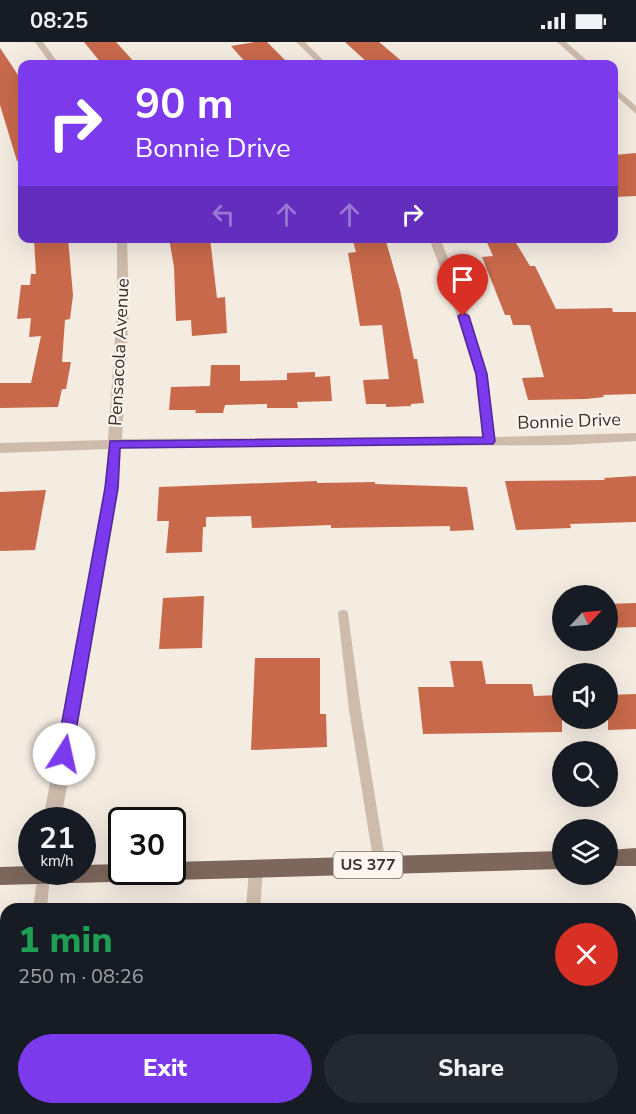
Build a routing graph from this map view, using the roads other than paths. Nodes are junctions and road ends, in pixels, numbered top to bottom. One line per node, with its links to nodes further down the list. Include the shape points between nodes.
1 (39, 42): 4 (street)
2 (300, 42): 5 (street)
3 (561, 42): 6 (street)
4 (52, 60)
5 (319, 60)
6 (583, 60)
7 (618, 93): 8 (street)
8 (634, 107)
9 (122, 243): 13 (street, Pensacola Avenue, via 123,309)
10 (436, 243): 12 (street, via 481,374)
11 (636, 437): 12 (street, Bonnie Drive)
12 (489, 441): 13 (street, Bonnie Drive)
13 (115, 444): 14 (street, Bonnie Drive); 16 (street, Pensacola Avenue, via 112,488)
14 (0, 448)
15 (343, 614): 20 (lane)
16 (54, 807)
17 (636, 857): 18 (main road)
18 (618, 858)
19 (552, 860): 20 (main road, US 377)
20 (380, 865): 21 (main road, US 377)
21 (256, 868): 22 (main road, US 377); 27 (lane)
22 (186, 870)
23 (18, 875): 24 (main road)
24 (0, 876)
25 (42, 885): 26 (lane)
26 (40, 903)
27 (253, 903)

